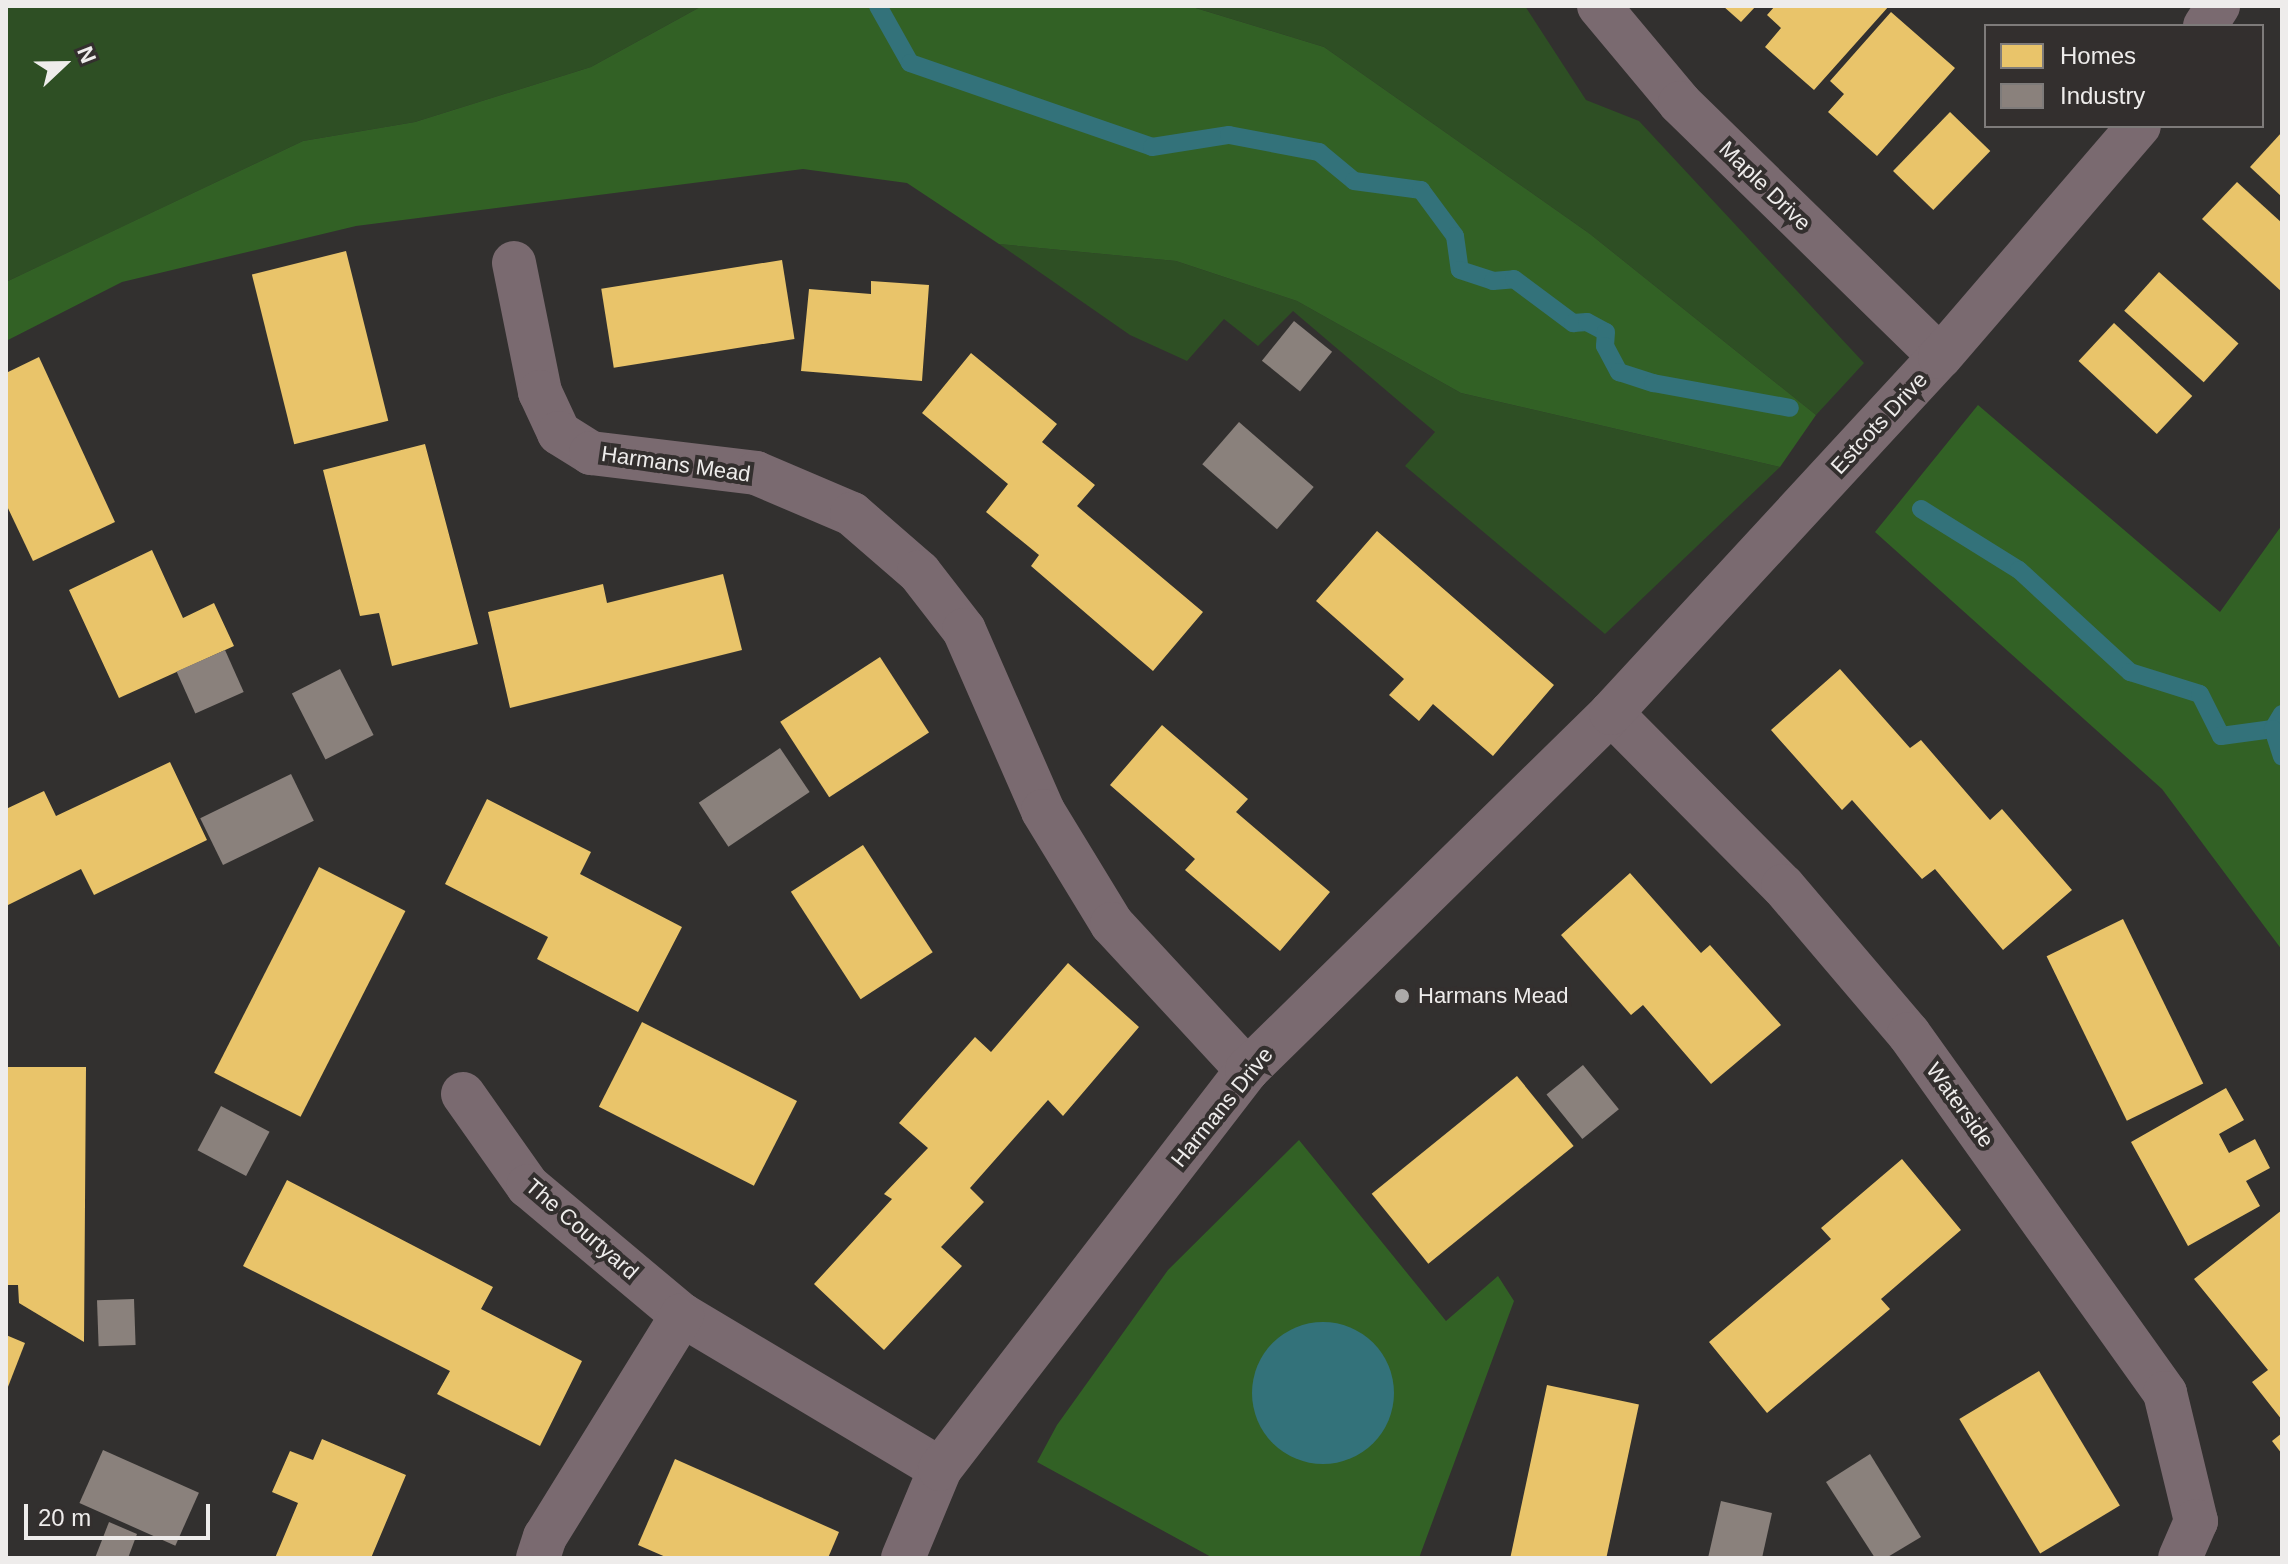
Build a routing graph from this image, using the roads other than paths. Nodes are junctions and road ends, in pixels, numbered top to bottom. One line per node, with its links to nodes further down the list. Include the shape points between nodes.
1 (1599, 6): 6 (street, Maple Drive, via 1680,103)
2 (2218, 6): 3 (street)
3 (2206, 24)
4 (2137, 128): 6 (street, Estcots Drive)
5 (514, 263): 8 (street, Harmans Mead, via 540,392 559,433 591,453 756,473 852,514 919,572 964,630 1002,708 1027,778 1112,924)
6 (1940, 357): 7 (street, Estcots Drive)
7 (1611, 713): 8 (street, Harmans Drive); 14 (street, Waterside, via 1783,886 1909,1034 2165,1393 2196,1521)
8 (1247, 1070): 11 (street, Harmans Drive)
9 (463, 1094): 10 (street, The Courtyard, via 528,1186)
10 (682, 1315): 11 (street, The Courtyard); 12 (street, via 545,1537)
11 (940, 1469): 13 (street, Harmans Drive)
12 (538, 1558)
13 (903, 1558)
14 (2180, 1558)

